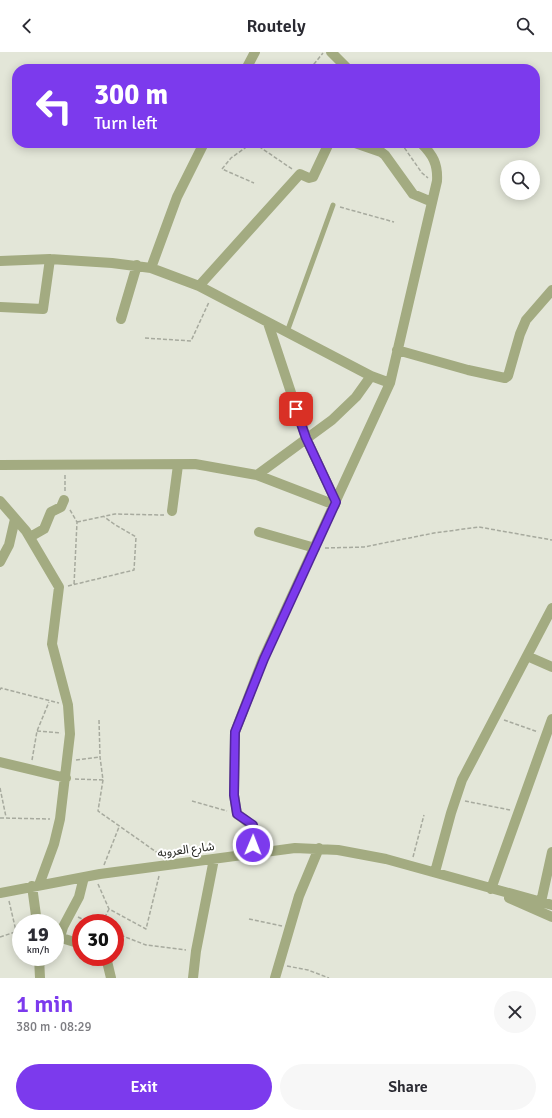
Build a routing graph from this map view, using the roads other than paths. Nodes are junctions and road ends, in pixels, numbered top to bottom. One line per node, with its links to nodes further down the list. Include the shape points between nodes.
1 (255, 52): 3 (street)
2 (331, 52): 4 (street)
3 (249, 64)
4 (343, 64)
5 (202, 148): 14 (street, via 177,197)
6 (327, 148): 15 (street, via 313,177 300,174)
7 (369, 148): 9 (street, via 385,155 413,194)
8 (425, 148): 9 (street, via 435,159 437,181)
9 (432, 202): 21 (street)
10 (333, 205): 20 (lane)
11 (50, 260): 12 (street); 13 (street); 17 (street, via 43,309)
12 (0, 261)
13 (137, 265): 14 (street); 18 (street)
14 (151, 268): 15 (street)
15 (199, 286): 19 (street)
16 (552, 290): 21 (street, via 526,320 508,376 505,378)
17 (0, 307)
18 (121, 319)
19 (268, 323): 20 (street); 24 (street)
20 (286, 333): 22 (street)
21 (397, 350): 23 (street)
22 (371, 376): 23 (street); 24 (street, via 350,404)
23 (390, 383): 30 (street)
24 (306, 438): 27 (street); 30 (street)
25 (0, 465): 26 (street)
26 (178, 465): 27 (street, via 195,464); 31 (street)
27 (257, 475): 30 (street)
28 (64, 500): 34 (street, via 61,507 51,512 44,529)
29 (0, 501): 32 (street)
30 (335, 504): 35 (street)
31 (172, 511)
32 (15, 519): 34 (street); 36 (street, via 9,545)
33 (259, 532): 35 (street)
34 (30, 537): 42 (street, via 59,587 52,644 68,705 70,734)
35 (315, 548): 45 (street, via 264,659 235,732 234,795 237,814 254,828 255,835)
36 (0, 562)
37 (552, 608): 38 (street)
38 (528, 656): 39 (street); 47 (street, via 462,780)
39 (552, 667)
40 (552, 719): 50 (street)
41 (0, 762): 42 (street)
42 (66, 778): 49 (street, via 54,844)
43 (319, 848): 45 (street, شارع العروبه, via 295,848); 47 (street, شارع العروبه, via 364,855); 62 (street, via 299,896)
44 (552, 852): 52 (street)
45 (250, 855): 46 (street, شارع العروبه)
46 (214, 859): 48 (street, شارع العروبه, via 162,861); 61 (street, via 196,951)
47 (435, 872): 50 (street, شارع العروبه)
48 (84, 877): 49 (street, شارع العروبه); 56 (street, via 79,898)
49 (36, 886): 51 (street, شارع العروبه); 54 (street)
50 (491, 889): 52 (street, شارع العروبه); 55 (street, شارع العروبه)
51 (4, 893)
52 (541, 902): 53 (street, شارع العروبه)
53 (552, 905): 55 (street)
54 (36, 914)
55 (548, 916)
56 (64, 925)
57 (39, 966): 59 (street)
58 (108, 966): 60 (street)
59 (40, 978)
60 (110, 978)
61 (194, 978)
62 (275, 978)

